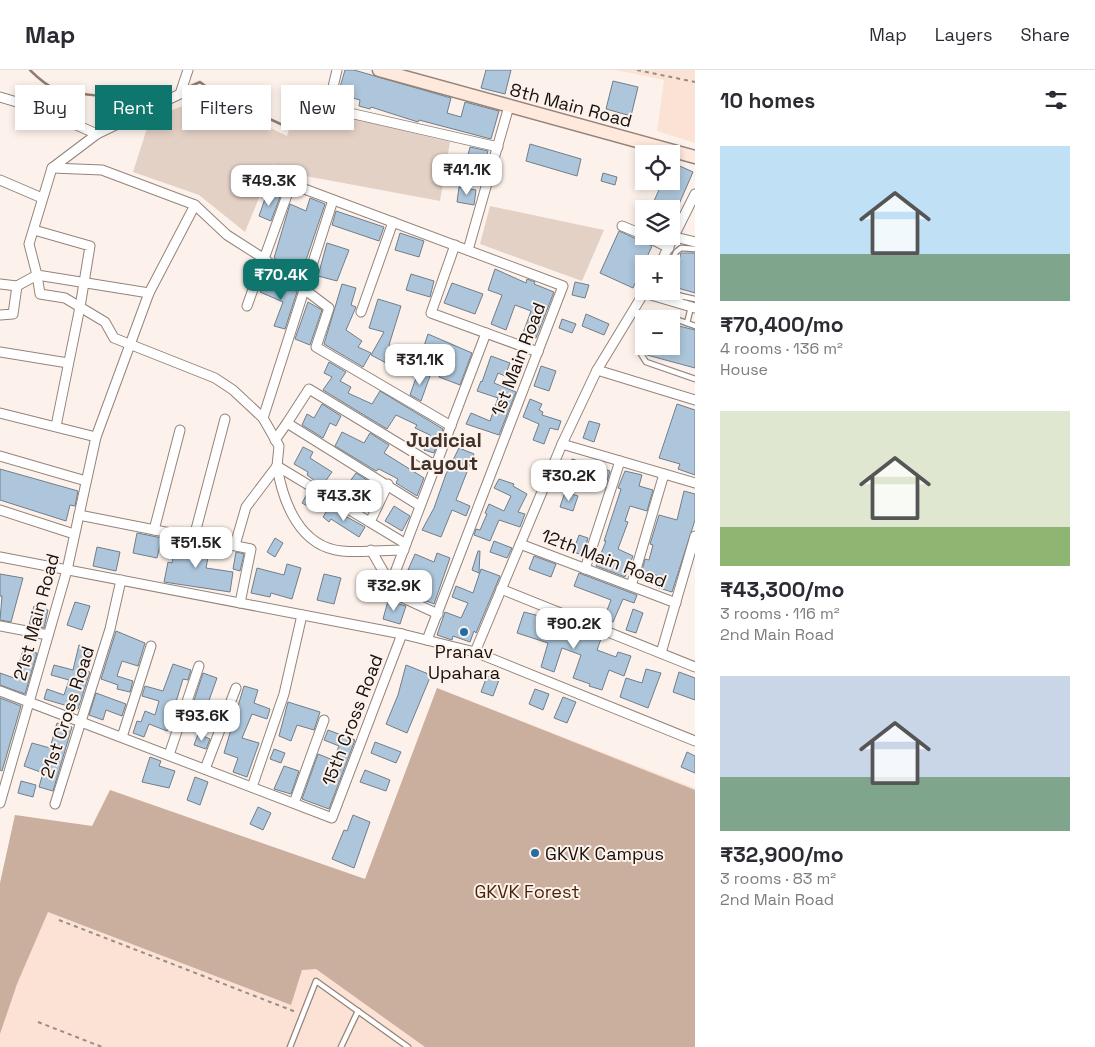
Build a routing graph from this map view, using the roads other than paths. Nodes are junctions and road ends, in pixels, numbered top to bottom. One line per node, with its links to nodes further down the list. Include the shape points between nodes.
1 (188, 70): 6 (street, via 181,90)
2 (337, 70): 7 (street, via 328,108)
3 (379, 70): 5 (street, 8th Main Road)
4 (0, 97): 6 (street, via 36,108)
5 (509, 106): 7 (street); 8 (street, 8th Main Road)
6 (97, 134): 9 (street)
7 (498, 147): 27 (street)
8 (695, 157)
9 (52, 168): 12 (street); 14 (street, via 102,170)
10 (0, 180): 12 (street)
11 (695, 194): 17 (street)
12 (42, 198): 18 (street)
13 (333, 200): 15 (street); 30 (street, via 291,184); 35 (street)
14 (195, 205): 30 (street, via 227,235); 36 (street, 21st Main Road)
15 (393, 222): 22 (street); 42 (street)
16 (622, 226): 19 (street)
17 (680, 226)
18 (34, 230): 31 (street, via 30,244); 32 (street, via 90,246)
19 (635, 232)
20 (680, 238): 21 (street)
21 (695, 242)
22 (455, 245): 27 (street); 47 (street, via 431,313)
23 (663, 245): 25 (street)
24 (671, 245): 25 (street)
25 (669, 248): 28 (street)
26 (695, 249): 29 (lane, via 681,248)
27 (468, 250): 50 (street, 1st Main Road, via 563,286)
28 (665, 255)
29 (675, 255)
30 (263, 258): 35 (street); 41 (street)
31 (37, 275): 32 (street); 34 (street); 40 (street, via 40,294 65,298)
32 (84, 281): 36 (street); 40 (street)
33 (0, 284): 34 (street)
34 (17, 286): 43 (street, via 13,314)
35 (305, 291): 57 (street); 61 (street, via 329,308 316,347)
36 (149, 293): 48 (street, 21st Main Road)
37 (639, 300): 53 (street)
38 (680, 300): 39 (street)
39 (694, 305): 45 (lane)
40 (80, 306): 48 (street, via 105,322 114,338); 52 (street)
41 (247, 306)
42 (361, 312)
43 (0, 315)
44 (680, 321): 45 (lane)
45 (687, 323): 46 (lane)
46 (695, 326)
47 (486, 333): 50 (street); 61 (street)
48 (130, 345): 57 (street, via 215,378 234,390); 63 (street, 21st Main Road)
49 (0, 352): 52 (street)
50 (538, 352): 95 (street, 1st Main Road)
51 (642, 355): 54 (lane, via 646,362)
52 (68, 362): 60 (street)
53 (597, 370): 55 (street); 65 (street)
54 (695, 379)
55 (695, 400)
56 (0, 413): 60 (street)
57 (262, 418): 64 (street)
58 (225, 419): 81 (street)
59 (287, 423): 64 (street); 69 (street, via 309,389); 73 (street)
60 (56, 426): 63 (street)
61 (450, 426): 69 (street)
62 (180, 430): 78 (street)
63 (96, 437): 71 (street, 21st Main Road)
64 (275, 440): 68 (street, via 279,446)
65 (562, 444): 67 (street); 82 (street)
66 (0, 456): 71 (street)
67 (620, 461): 70 (street); 87 (street)
68 (277, 466): 77 (street); 83 (street, via 246,507); 85 (street, via 281,489 306,535 321,546 342,551)
69 (436, 466): 74 (street)
70 (664, 474): 72 (street); 91 (street)
71 (86, 481): 76 (street, 21st Main Road)
72 (695, 483)
73 (388, 484): 74 (street); 77 (street)
74 (420, 506): 84 (street)
75 (0, 510): 79 (street)
76 (79, 515): 78 (street); 79 (street, 21st Main Road)
77 (370, 522): 84 (street)
78 (154, 530): 81 (street)
79 (74, 534): 88 (street, 21st Main Road)
80 (695, 536): 94 (street)
81 (194, 537): 83 (street)
82 (520, 544): 87 (street, 12th Main Road); 92 (street)
83 (234, 545): 93 (street, via 251,549)
84 (405, 547): 85 (street); 90 (street)
85 (371, 550): 90 (street)
86 (0, 557): 88 (street)
87 (585, 569): 91 (street, 12th Main Road)
88 (66, 570): 89 (street); 99 (street, 21st Main Road)
89 (121, 580): 93 (street); 110 (street, 21st Cross Road)
90 (391, 585): 95 (street, via 388,591)
91 (631, 586): 94 (street, 12th Main Road)
92 (501, 590): 102 (street); 103 (street)
93 (240, 603): 96 (street)
94 (676, 603): 103 (street)
95 (438, 614): 100 (street, 1st Main Road)
96 (302, 615): 98 (street); 115 (street, via 284,694)
97 (1, 629): 99 (street)
98 (402, 634): 100 (street); 117 (street, 15th Cross Road, via 332,818)
99 (48, 636): 108 (street, 21st Main Road)
100 (427, 640): 102 (street)
101 (151, 646): 111 (street)
102 (474, 652): 112 (street)
103 (661, 653): 105 (street)
104 (199, 666): 113 (street)
105 (695, 667)
106 (236, 688): 114 (street)
107 (0, 691): 108 (street)
108 (30, 701): 110 (street); 116 (street, 21st Main Road)
109 (324, 720): 117 (street)
110 (82, 721): 111 (street); 118 (street, 21st Cross Road)
111 (122, 736): 113 (street)
112 (695, 741)
113 (169, 755): 114 (street)
114 (205, 769): 115 (street)
115 (252, 787): 117 (street)
116 (0, 803)
117 (294, 803)
118 (55, 804)
119 (358, 1011): 120 (lane, via 316,981); 121 (lane); 122 (lane)
120 (290, 1047)
121 (341, 1047)
122 (408, 1047)

